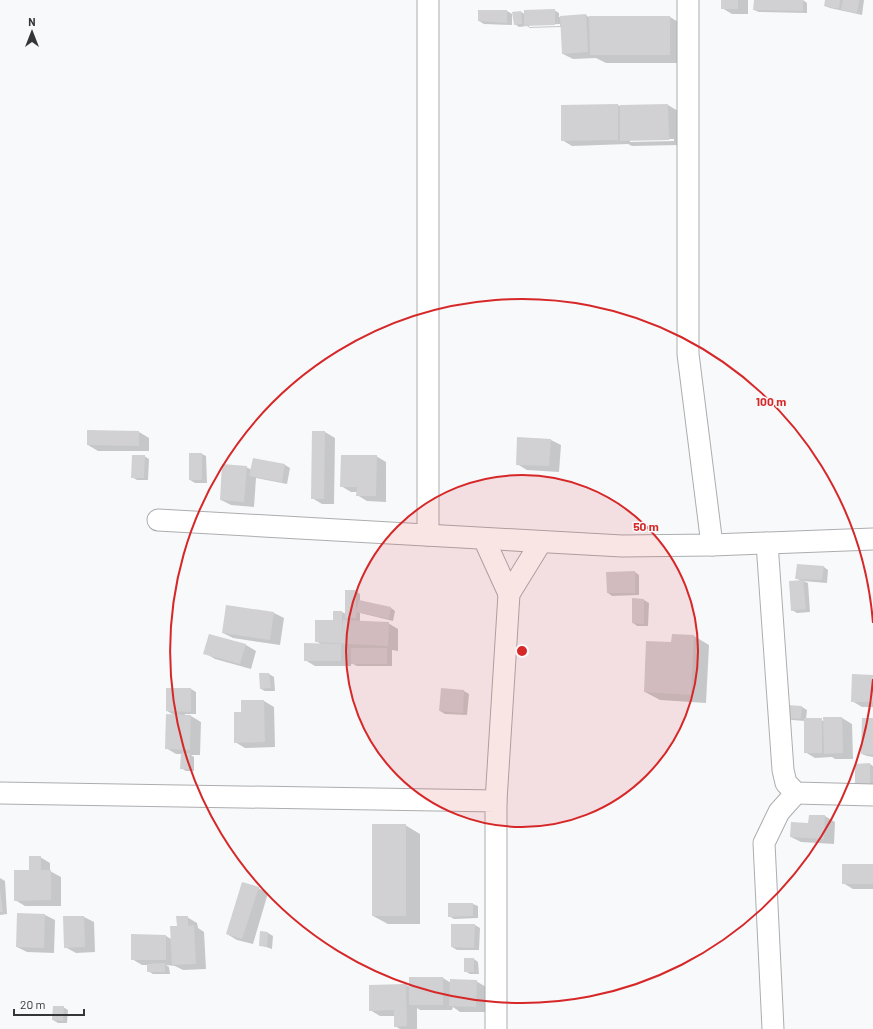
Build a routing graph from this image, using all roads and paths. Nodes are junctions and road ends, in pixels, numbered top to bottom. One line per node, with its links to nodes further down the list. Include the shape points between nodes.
1 (428, 0): 4 (street)
2 (688, 0): 9 (street, via 688,354)
3 (158, 520): 4 (street)
4 (428, 535): 5 (street)
5 (484, 539): 7 (street); 10 (street)
6 (873, 539): 8 (street)
7 (541, 542): 9 (street, via 622,546); 10 (street)
8 (767, 543): 9 (street); 12 (street, via 783,770 786,783)
9 (712, 545)
10 (509, 594): 14 (street)
11 (0, 793): 14 (street)
12 (796, 793): 13 (street); 16 (street, via 780,812 764,844)
13 (873, 795)
14 (496, 801): 15 (street)
15 (496, 1029)
16 (773, 1029)

